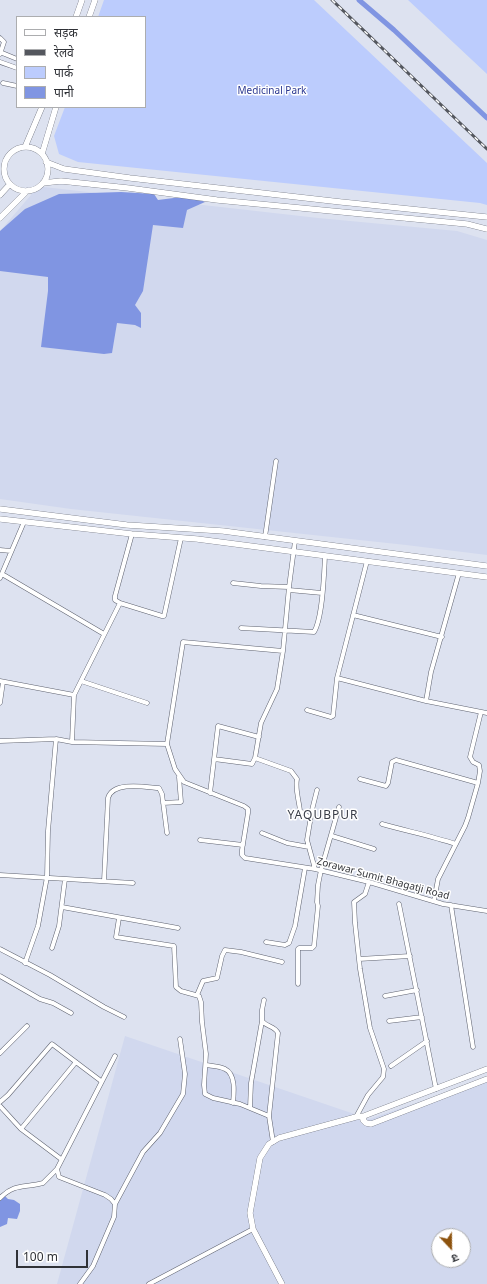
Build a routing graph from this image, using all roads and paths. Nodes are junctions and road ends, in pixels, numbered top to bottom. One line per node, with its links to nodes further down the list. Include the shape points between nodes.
1 (82, 0): 3 (street)
2 (95, 0): 4 (street)
3 (76, 16)
4 (89, 16)
5 (0, 38): 6 (street, via 4,42)
6 (0, 53): 7 (street)
7 (16, 59)
8 (0, 62): 9 (street)
9 (16, 68)
10 (3, 83): 11 (street)
11 (16, 86)
12 (42, 108): 14 (street)
13 (56, 108): 15 (street)
14 (25, 148): 15 (street, via 34,149); 17 (street, via 13,152)
15 (42, 154): 16 (street)
16 (46, 162): 19 (street, via 47,175); 23 (street, via 64,169 130,178)
17 (3, 163): 18 (street)
18 (3, 176): 20 (street)
19 (43, 183): 21 (street, via 36,189); 25 (street, via 61,182 128,188 217,200 467,224)
20 (10, 184): 21 (street); 22 (street)
21 (27, 191): 24 (street)
22 (0, 196)
23 (487, 216)
24 (0, 218)
25 (487, 229)
26 (276, 461): 33 (street)
27 (0, 509): 30 (street)
28 (0, 519): 29 (street)
29 (24, 522): 31 (street); 37 (street)
30 (127, 525): 31 (street); 33 (street, via 223,531)
31 (126, 534): 32 (street)
32 (132, 534): 34 (street); 49 (street, via 114,596 114,600)
33 (265, 537): 35 (street)
34 (181, 538): 38 (street); 49 (street, via 164,616)
35 (295, 541): 38 (street); 41 (street)
36 (0, 550): 37 (street)
37 (11, 551): 43 (street)
38 (294, 552): 39 (street); 47 (street)
39 (325, 556): 40 (street); 48 (street)
40 (367, 561): 42 (street); 50 (street)
41 (487, 566)
42 (459, 573): 44 (street); 54 (street)
43 (2, 574): 45 (street); 53 (street)
44 (487, 577)
45 (0, 578)
46 (233, 583): 47 (street)
47 (289, 588): 48 (street); 52 (street)
48 (322, 593): 52 (street, via 314,632)
49 (120, 603): 53 (street)
50 (353, 615): 54 (street); 56 (street)
51 (241, 628): 52 (street)
52 (285, 631): 55 (street)
53 (104, 634): 57 (street)
54 (442, 637): 60 (street, via 431,672)
55 (283, 651): 66 (street, via 277,690 261,723); 70 (street, via 183,642)
56 (337, 678): 60 (street); 63 (street, via 332,716)
57 (81, 681): 59 (street); 62 (street)
58 (2, 682): 59 (street); 61 (street)
59 (74, 696): 69 (street)
60 (426, 701): 64 (street)
61 (0, 703)
62 (147, 703)
63 (307, 710)
64 (481, 712): 65 (street); 75 (street, via 470,757 479,765)
65 (487, 714)
66 (259, 737): 71 (street); 72 (street, via 218,726)
67 (56, 739): 68 (street); 69 (street); 94 (street)
68 (0, 741)
69 (72, 742): 70 (street)
70 (167, 744): 73 (street)
71 (255, 758): 72 (street, via 252,764); 80 (street, via 291,771 298,779 295,788 299,795 300,811)
72 (214, 759): 77 (street)
73 (179, 775): 77 (street, via 184,782); 78 (street, via 181,802)
74 (360, 779): 75 (street, via 386,786 392,762 396,760)
75 (478, 783): 86 (street, via 465,826)
76 (318, 790): 80 (street)
77 (210, 793): 87 (street, via 248,809)
78 (163, 803): 82 (street); 96 (street, via 159,788 126,786 111,791 108,798)
79 (340, 807): 84 (street)
80 (310, 818): 88 (street)
81 (382, 824): 86 (street)
82 (167, 833)
83 (262, 833): 88 (street, via 287,843)
84 (332, 836): 89 (street); 92 (street)
85 (200, 840): 87 (street)
86 (456, 844): 99 (street, via 438,879)
87 (243, 846): 90 (street, Zorawar Sumit Bhagatji Road, via 242,854 245,858)
88 (309, 847): 91 (street)
89 (374, 848)
90 (305, 868): 91 (street, Zorawar Sumit Bhagatji Road); 106 (street, via 289,943 285,945)
91 (315, 868): 92 (street, Zorawar Sumit Bhagatji Road)
92 (321, 870): 97 (street, Zorawar Sumit Bhagatji Road); 114 (street, via 314,946 299,949)
93 (0, 874): 94 (street)
94 (47, 877): 95 (street); 112 (street, via 38,926)
95 (65, 878): 96 (street); 102 (street)
96 (104, 881): 98 (street)
97 (370, 882): 99 (street, Zorawar Sumit Bhagatji Road); 110 (street, via 365,894 354,902)
98 (133, 883)
99 (434, 901): 101 (street, Zorawar Sumit Bhagatji Road)
100 (399, 904): 109 (street)
101 (450, 905): 103 (street, Zorawar Sumit Bhagatji Road); 127 (street)
102 (62, 907): 104 (street); 107 (street)
103 (487, 911)
104 (119, 918): 105 (street); 116 (street, via 116,937 174,946 176,987)
105 (178, 928)
106 (266, 942)
107 (52, 948)
108 (0, 949): 112 (street)
109 (410, 956): 110 (street); 115 (street)
110 (359, 959): 143 (street, via 370,1028 384,1069 383,1077 368,1095)
111 (282, 962): 116 (street, via 225,950 216,978 203,981)
112 (26, 963): 120 (street)
113 (0, 976): 119 (street, via 37,998)
114 (298, 984)
115 (417, 990): 117 (street); 121 (street)
116 (197, 995): 131 (street, via 201,1002)
117 (385, 996)
118 (264, 1000): 122 (street)
119 (71, 1013)
120 (124, 1017)
121 (422, 1017): 123 (street); 126 (street)
122 (262, 1021): 140 (street, via 251,1083); 141 (street, via 277,1030 278,1037)
123 (389, 1021)
124 (27, 1026): 128 (street)
125 (180, 1038): 149 (street, via 185,1074 183,1094 160,1133 143,1152)
126 (427, 1041): 132 (street); 136 (street)
127 (473, 1047)
128 (0, 1053)
129 (115, 1056): 135 (street)
130 (76, 1062): 135 (street); 137 (street, via 52,1044); 144 (street)
131 (206, 1065): 138 (street, via 228,1071 234,1085); 138 (street, via 204,1094)
132 (391, 1066)
133 (487, 1069): 136 (street)
134 (487, 1079): 142 (street, via 371,1124 366,1123)
135 (101, 1081): 146 (street)
136 (436, 1088): 142 (street)
137 (0, 1102)
138 (233, 1103): 140 (street)
139 (0, 1106): 144 (street)
140 (250, 1108): 141 (street)
141 (269, 1116): 145 (street)
142 (364, 1116): 143 (street)
143 (356, 1117): 145 (street, via 302,1130)
144 (21, 1129): 146 (street)
145 (273, 1142): 150 (street, via 260,1158 250,1213)
146 (61, 1159): 147 (street)
147 (56, 1169): 148 (street, via 43,1183 16,1187); 149 (street, via 59,1177 104,1195)
148 (0, 1198)
149 (115, 1204): 151 (street, via 114,1217 93,1266)
150 (253, 1229): 152 (street); 153 (street)
151 (80, 1284)
152 (149, 1284)
153 (282, 1284)

